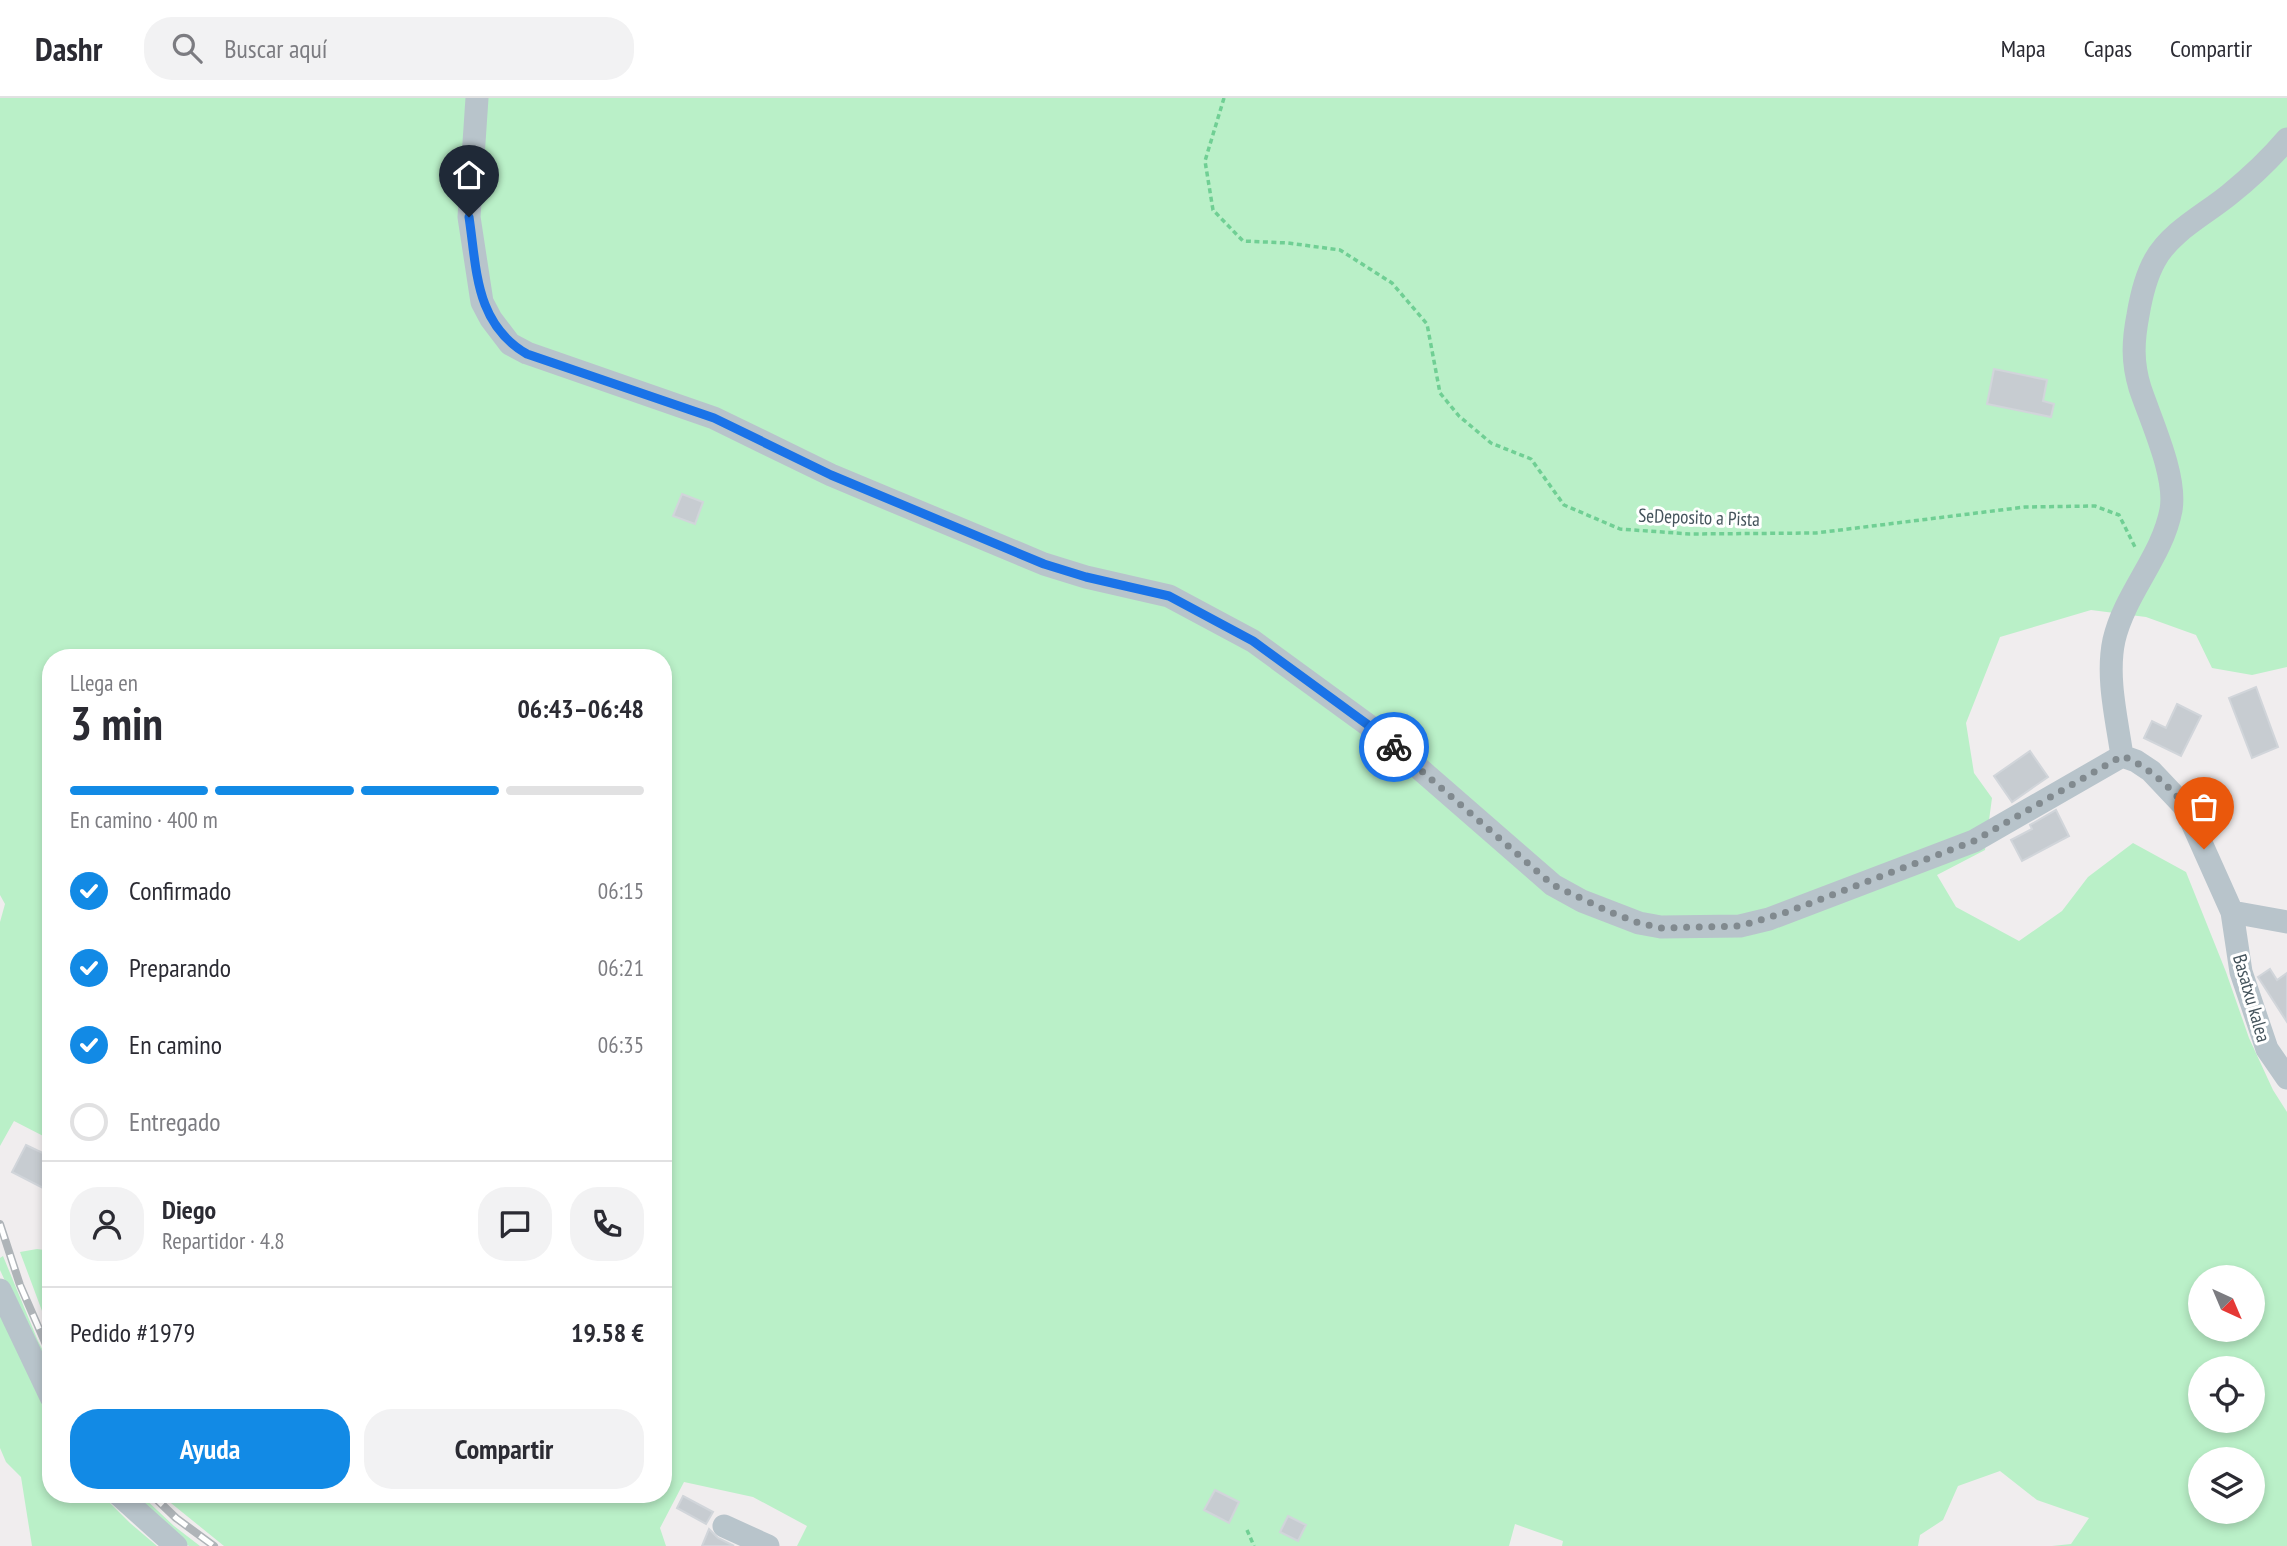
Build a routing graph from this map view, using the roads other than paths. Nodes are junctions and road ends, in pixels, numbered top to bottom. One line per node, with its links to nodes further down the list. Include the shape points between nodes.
1 (477, 98): 3 (street, via 469,217 482,302 510,344 527,354 714,418 831,475 1044,564 1169,596 1253,641 1375,730 1553,885 1610,912 1661,928 1740,926 1769,919 1974,841)
2 (2287, 138): 3 (street, via 2230,194 2170,240 2155,259 2145,285 2132,345 2137,377 2171,478 2171,508 2161,544 2114,641 2112,678)
3 (2122, 756): 4 (street, Basatxu kalea, via 2151,771 2185,807)
4 (2232, 912): 5 (street); 6 (street, Basatxu kalea, via 2241,972 2267,1049)
5 (2287, 922)
6 (2287, 1078)
7 (0, 1290): 8 (street)
8 (42, 1379)
9 (128, 1503): 11 (street)
10 (724, 1525): 12 (street)
11 (176, 1546)
12 (768, 1546)

